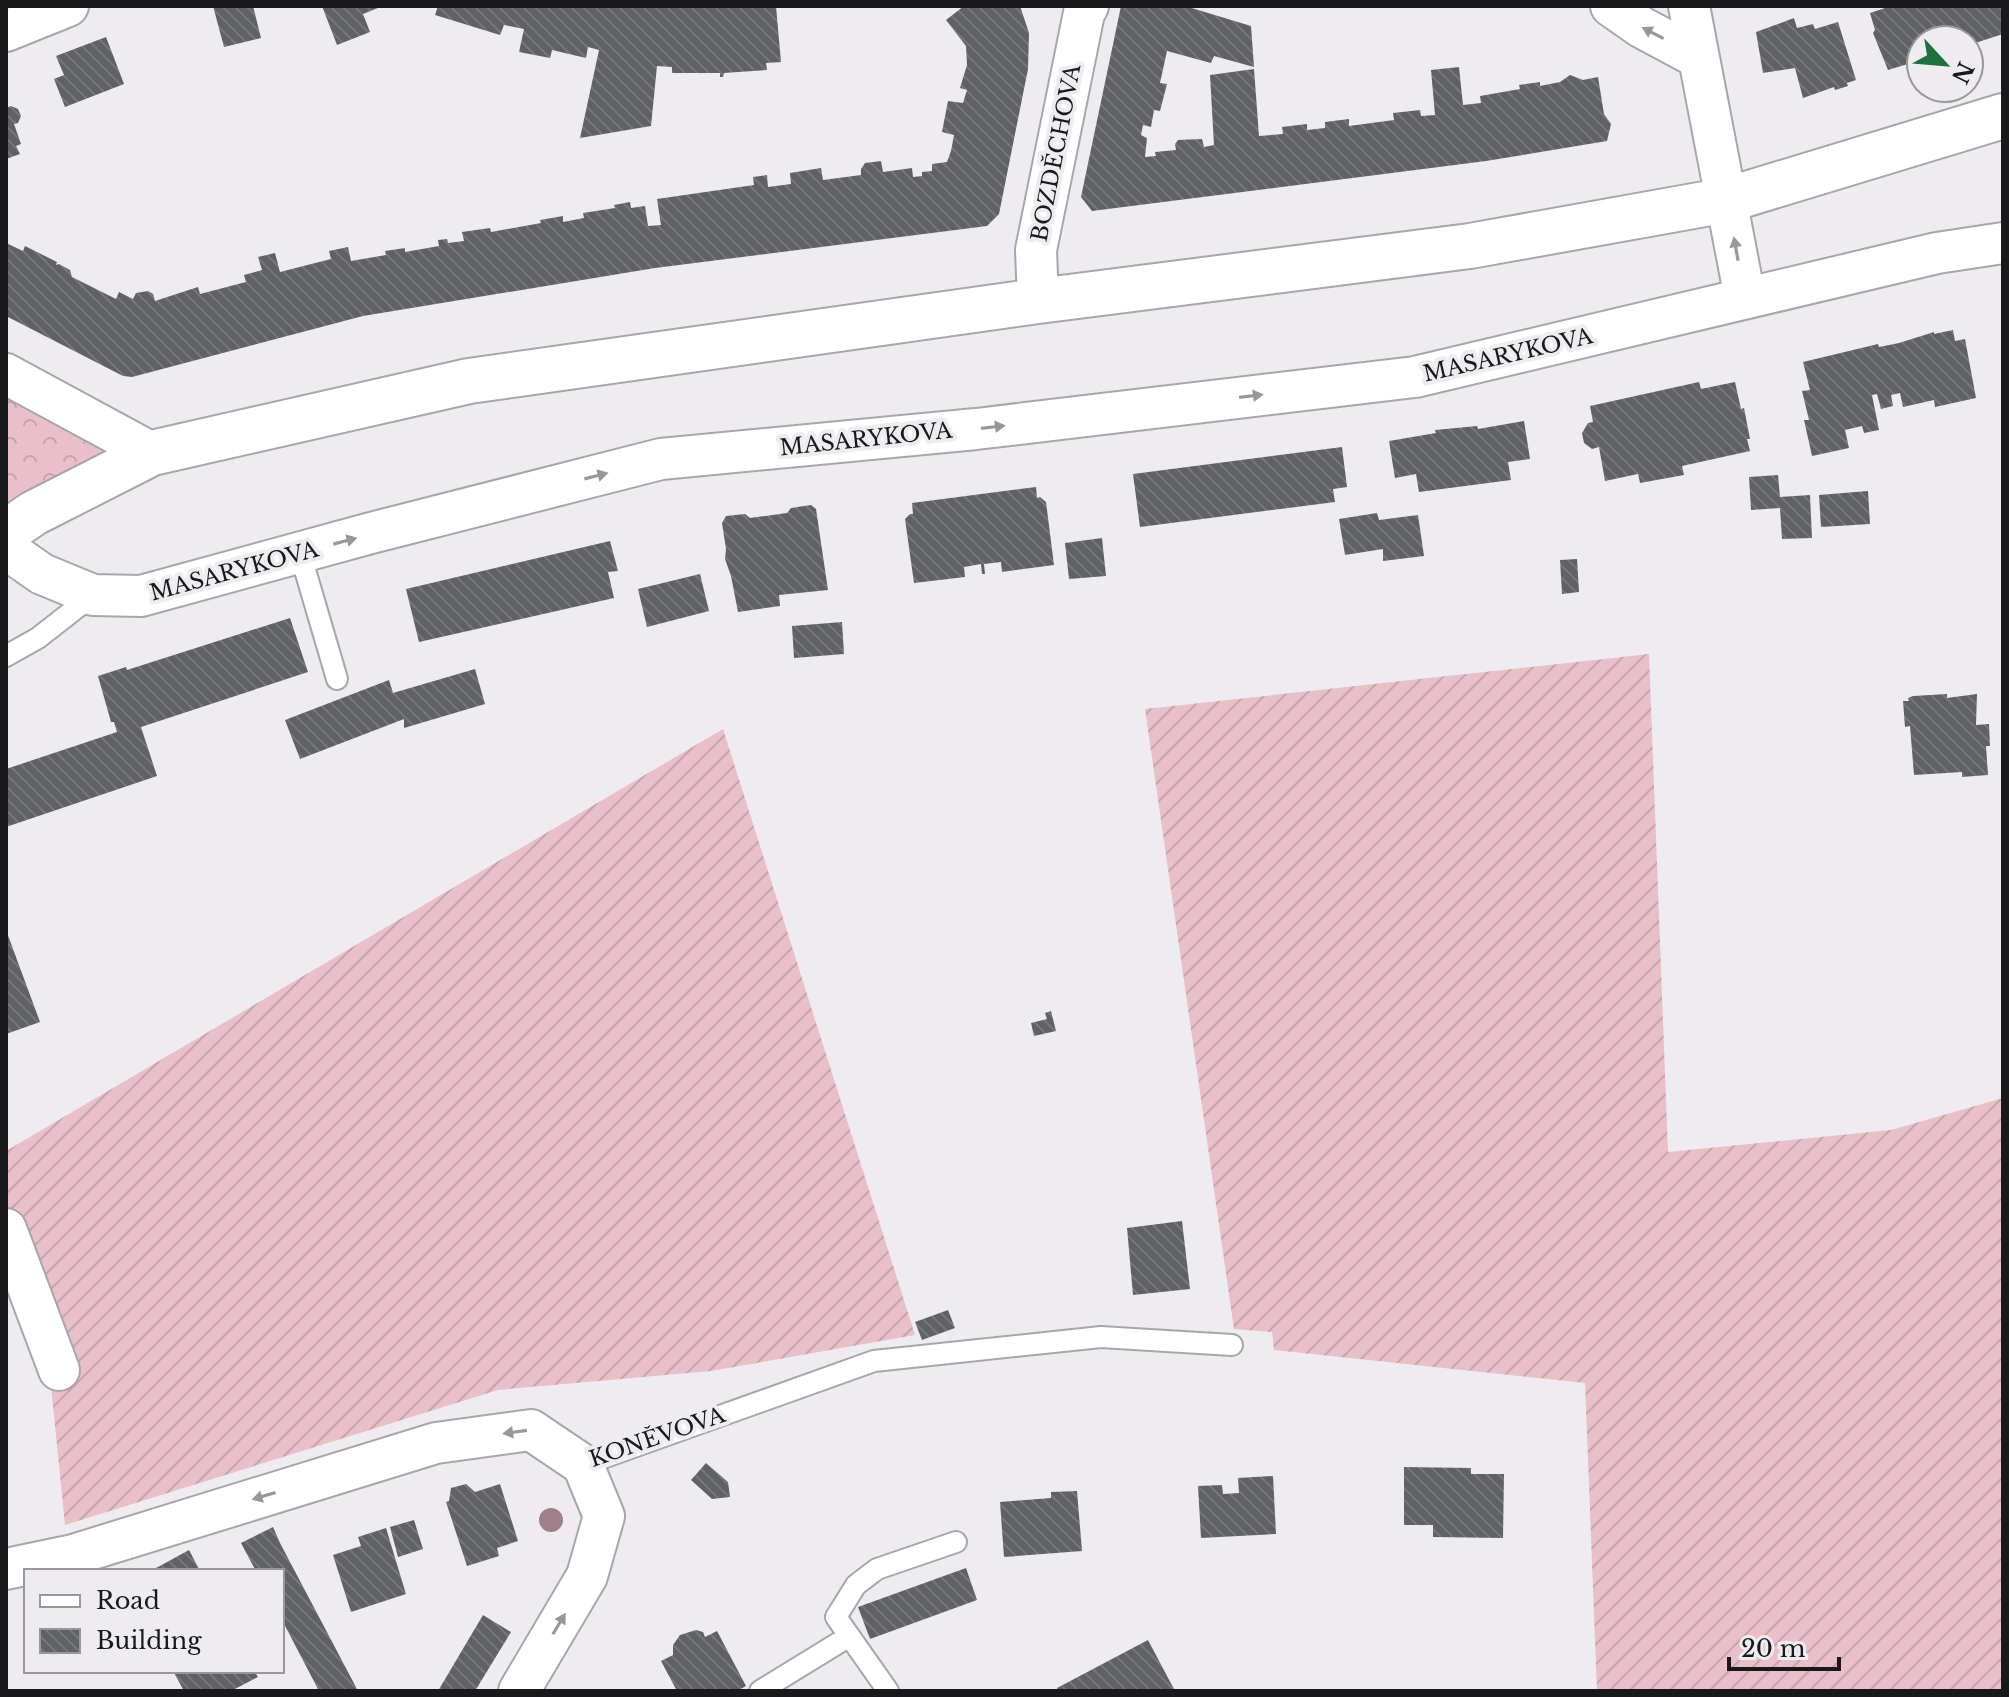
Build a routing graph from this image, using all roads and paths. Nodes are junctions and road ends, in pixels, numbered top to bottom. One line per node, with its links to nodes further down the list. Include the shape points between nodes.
1 (68, 6): 5 (street)
2 (1088, 6): 11 (street, BOZDĚCHOVA, via 1036,250)
3 (1611, 6): 6 (street, one-way to 3)
4 (1689, 6): 6 (street)
5 (6, 31)
6 (1697, 57): 8 (street)
7 (2003, 116): 8 (street)
8 (1727, 200): 10 (street, one-way to 8); 11 (street, via 1470,246)
9 (2003, 243): 10 (street, MASARYKOVA)
10 (1745, 298): 16 (street, MASARYKOVA, one-way to 10, via 661,459 976,429 1415,377)
11 (1038, 301): 13 (street, via 469,381)
12 (6, 374): 13 (street)
13 (152, 453): 14 (street)
14 (6, 532)
15 (6, 549): 17 (street, MASARYKOVA, via 42,574)
16 (300, 553): 17 (street, MASARYKOVA, via 141,596); 19 (lane)
17 (93, 595): 18 (lane)
18 (6, 656)
19 (337, 679)
20 (6, 1229): 22 (street)
21 (1232, 1345): 23 (lane, KONĚVOVA, via 1101,1337 874,1361)
22 (59, 1370)
23 (583, 1465): 25 (street, KONĚVOVA, one-way to 25, via 531,1430 436,1443 73,1555); 27 (street, one-way to 23, via 587,1576 604,1516)
24 (956, 1542): 26 (lane, via 877,1569 856,1585 836,1617)
25 (6, 1569)
26 (848, 1637): 28 (lane); 29 (lane)
27 (519, 1691)
28 (760, 1691)
29 (888, 1691)

